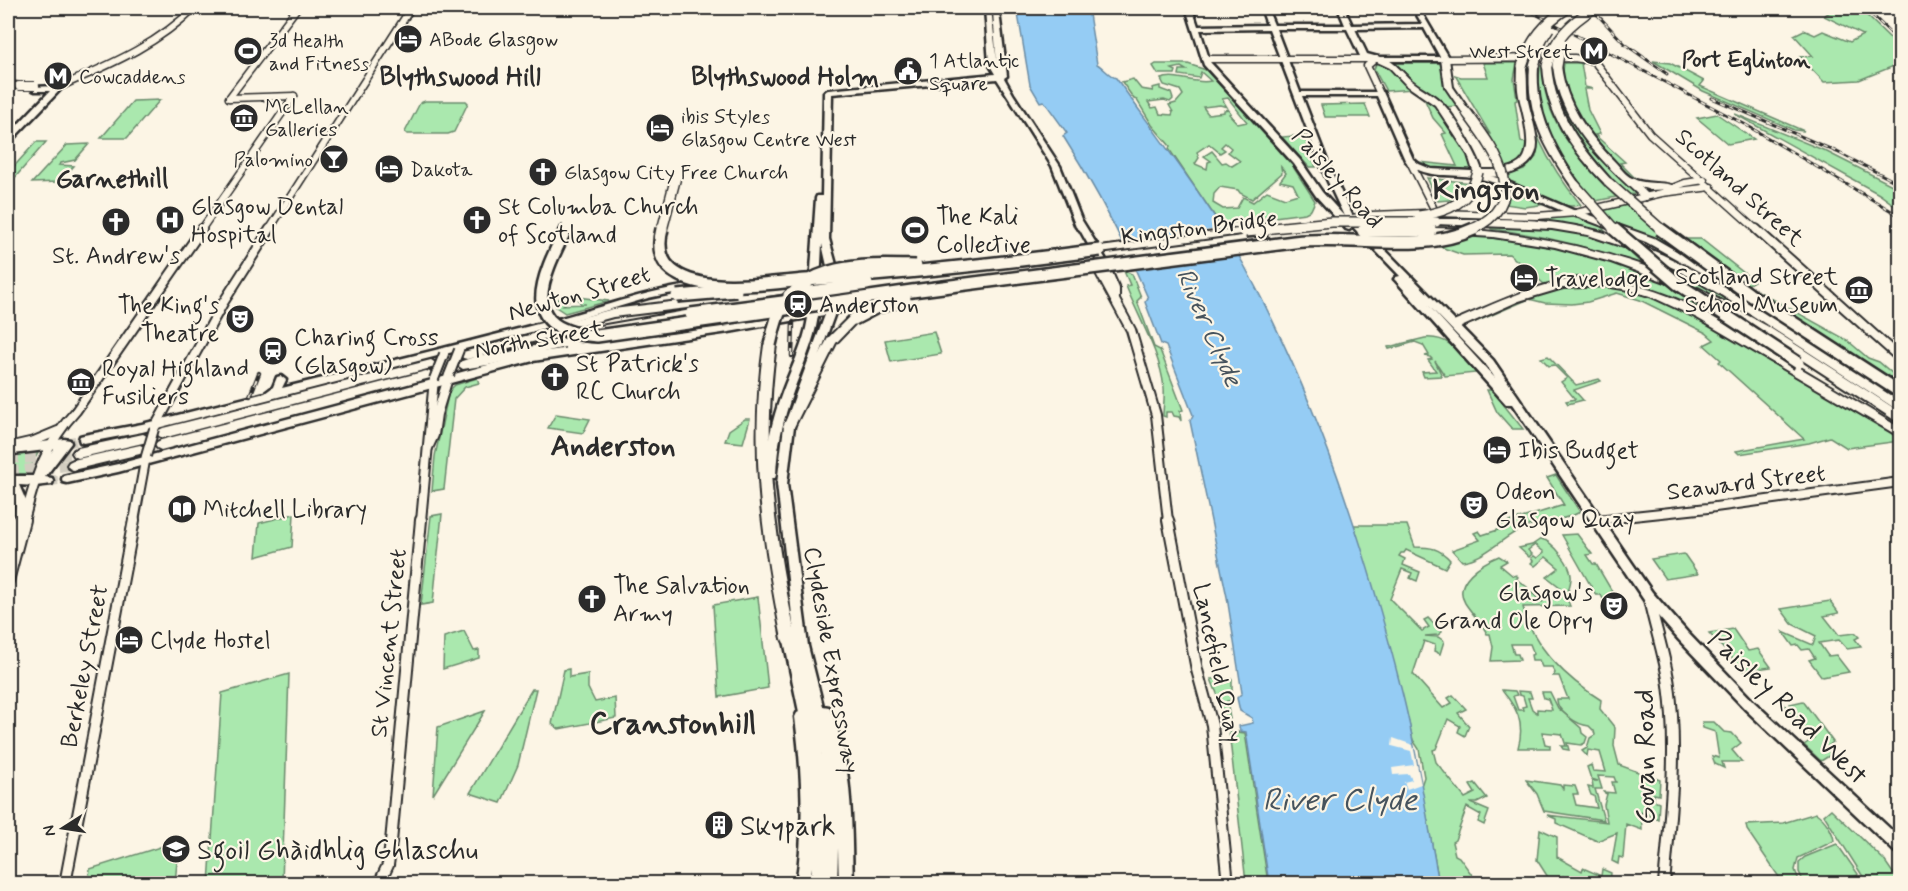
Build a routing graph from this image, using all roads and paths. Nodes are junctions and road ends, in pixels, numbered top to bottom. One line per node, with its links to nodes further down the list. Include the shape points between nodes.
1 (194, 8): 25 (street, via 137,52)
2 (297, 8): 79 (street, via 229,98 294,96 76,411)
3 (411, 8): 73 (street, Berkeley Street, via 223,303)
4 (988, 8): 22 (main road, via 992,61)
5 (995, 8): 22 (main road)
6 (1189, 8): 16 (main road)
7 (1264, 8): 14 (main road)
8 (1341, 8): 15 (main road)
9 (1416, 8): 13 (main road)
10 (1568, 8): 34 (highway, bridge, via 1537,32 1522,66 1521,89 1533,142 1532,156 1514,171)
11 (1572, 8): 74 (highway, bridge, via 1542,39 1532,87 1549,145 1575,185 1601,217 1656,267)
12 (1594, 8): 21 (highway, bridge, via 1573,23)
13 (1426, 26): 15 (main road); 20 (main road)
14 (1271, 27): 15 (main road); 16 (main road); 18 (main road)
15 (1350, 27): 19 (main road, via 1362,54)
16 (1195, 28): 17 (main road)
17 (1204, 58): 18 (street); 44 (main road, Paisley Road)
18 (1283, 59): 19 (street); 26 (main road)
19 (1378, 59): 20 (main road); 27 (street, via 1367,66); 34 (highway, via 1393,66 1409,83 1434,99 1473,155)
20 (1445, 59): 33 (street, Scotland Street, via 1591,59 1647,130); 41 (highway, bridge, via 1449,87 1501,164)
21 (1552, 66): 37 (highway, via 1571,111); 72 (highway, bridge, via 1550,89 1558,114 1576,144 1609,183 1695,256)
22 (1000, 76): 32 (main road, via 828,92); 49 (main road, via 1062,178 1081,234)
23 (8, 84): 24 (main road, bridge)
24 (34, 88): 25 (main road); 28 (main road)
25 (52, 88): 28 (main road); 29 (main road)
26 (1296, 94): 27 (main road); 36 (main road)
27 (1380, 94): 31 (main road)
28 (40, 100): 29 (main road)
29 (28, 116): 30 (main road)
30 (8, 139)
31 (1409, 160): 34 (main road, via 1435,173); 47 (street)
32 (825, 165): 52 (main road); 56 (main road)
33 (1688, 166): 38 (street, Scotland Street); 40 (street, via 1686,175)
34 (1476, 173): 41 (highway, bridge, via 1481,167 1478,152 1451,108 1490,154); 43 (main road, via 1517,186); 45 (highway, bridge, via 1471,193 1450,210)
35 (676, 177): 50 (highway, bridge, via 661,233 660,253 674,272 699,282 856,278)
36 (1330, 177): 44 (main road); 44 (main road)
37 (1628, 179): 40 (highway); 42 (highway)
38 (1704, 180): 39 (street, Scotland Street); 40 (street)
39 (1711, 187): 40 (street); 69 (street, Scotland Street)
40 (1669, 189): 42 (street)
41 (1505, 194): 54 (highway, bridge, via 1497,211 1483,224 1441,239 1313,240)
42 (1646, 197): 43 (street)
43 (1576, 213): 47 (street); 72 (highway, bridge, via 1634,233 1712,274)
44 (1342, 217): 45 (main road, Paisley Road); 45 (street); 46 (main road); 62 (main road, Paisley Road)
45 (1364, 221): 47 (highway, Kingston Bridge, bridge); 49 (highway, Kingston Bridge, bridge, via 1289,225); 62 (main road, Paisley Road)
46 (1325, 222)
47 (1434, 222): 53 (highway, Kingston Bridge, bridge); 75 (highway, via 1556,226 1643,249 1705,280); 76 (highway, via 1583,249 1659,275 1745,318)
48 (567, 226): 64 (highway, bridge, via 543,286 543,311 552,323 568,332 588,336)
49 (1094, 249): 50 (highway, bridge); 51 (main road); 56 (main road, Newton Street); 100 (highway, bridge, via 934,265 852,266 828,271 803,283 782,306 770,345 762,419 764,488)
50 (1052, 256): 53 (highway, bridge)
51 (1101, 267): 58 (main road, North Street); 110 (street, Lancefield Quay, via 1131,330 1156,415 1166,514 1212,725)
52 (816, 268): 55 (main road); 56 (main road)
53 (973, 273): 57 (highway, bridge); 59 (highway, bridge, via 677,296); 64 (highway, bridge)
54 (1012, 279): 60 (highway, bridge, via 912,291); 78 (highway, bridge, via 890,302 854,319 832,341)
55 (792, 281): 56 (main road, Newton Street); 59 (main road, Newton Street, via 670,289)
56 (825, 283): 58 (main road); 58 (main road); 63 (highway, via 637,310 562,327)
57 (693, 311): 63 (highway, via 599,322); 68 (highway)
58 (822, 311): 60 (main road, North Street); 65 (main road, Clydeside Expressway); 78 (main road, Clydeside Expressway)
59 (593, 312): 68 (main road, Newton Street)
60 (789, 313): 61 (main road, North Street); 64 (highway, bridge); 65 (main road, via 806,324); 67 (highway, bridge)
61 (749, 324): 67 (main road, North Street); 68 (highway, via 694,320)
62 (1448, 325): 74 (highway, via 1555,285 1591,282 1627,286 1668,298); 96 (main road, Paisley Road, via 1490,363)
63 (548, 334): 68 (highway)
64 (621, 334)
65 (809, 337): 100 (main road, Clydeside Expressway, via 779,420 771,458)
66 (444, 352): 68 (main road, Newton Street); 70 (street, St Vincent Street, bridge); 77 (main road, Newton Street, via 294,390 285,388 281,380 266,397)
67 (548, 354): 71 (main road, North Street)
68 (465, 356): 71 (street, St Vincent Street, bridge)
69 (1900, 358)
70 (431, 375): 71 (main road, North Street); 81 (highway); 84 (street, St Vincent Street); 86 (main road, North Street)
71 (449, 376): 84 (street, St Vincent Street)
72 (1900, 394)
73 (168, 399): 77 (street, via 169,415); 81 (street, Berkeley Street)
74 (1853, 401): 80 (highway)
75 (1900, 406)
76 (1900, 418)
77 (179, 419): 81 (main road)
78 (789, 426): 101 (main road, Clydeside Expressway, via 783,460 783,502)
79 (58, 430): 83 (street); 85 (street)
80 (1900, 432)
81 (158, 433): 82 (main road); 86 (street, Berkeley Street, bridge)
82 (84, 439)
83 (51, 445): 85 (main road); 93 (street); 93 (main road, via 65,443)
84 (428, 448): 105 (street, St Vincent Street, via 391,842 388,865)
85 (8, 449)
86 (144, 451): 88 (highway); 90 (main road, North Street); 104 (street, Berkeley Street)
87 (8, 456): 89 (main road)
88 (75, 459)
89 (8, 463)
90 (67, 479)
91 (10, 480): 93 (main road); 95 (main road, via 21,501)
92 (48, 481): 93 (main road)
93 (35, 482): 98 (street)
94 (1900, 482): 96 (street, Seaward Street, via 1708,508)
95 (19, 514): 97 (street)
96 (1592, 515): 99 (main road, Paisley Road)
97 (8, 556)
98 (8, 582)
99 (1648, 596): 103 (main road, Paisley Road West, via 1729,686); 111 (street, Govan Road, via 1670,691 1673,727)
100 (789, 639): 102 (main road, Clydeside Expressway)
101 (802, 646): 108 (main road, Clydeside Expressway, via 831,774); 109 (main road, via 842,768)
102 (794, 662): 106 (main road, via 806,746 810,834); 107 (main road, Clydeside Expressway, via 817,764 821,807)
103 (1900, 846)
104 (65, 884)
105 (379, 884)
106 (803, 884)
107 (819, 884)
108 (830, 884)
109 (846, 884)
110 (1228, 884)
111 (1664, 884)

